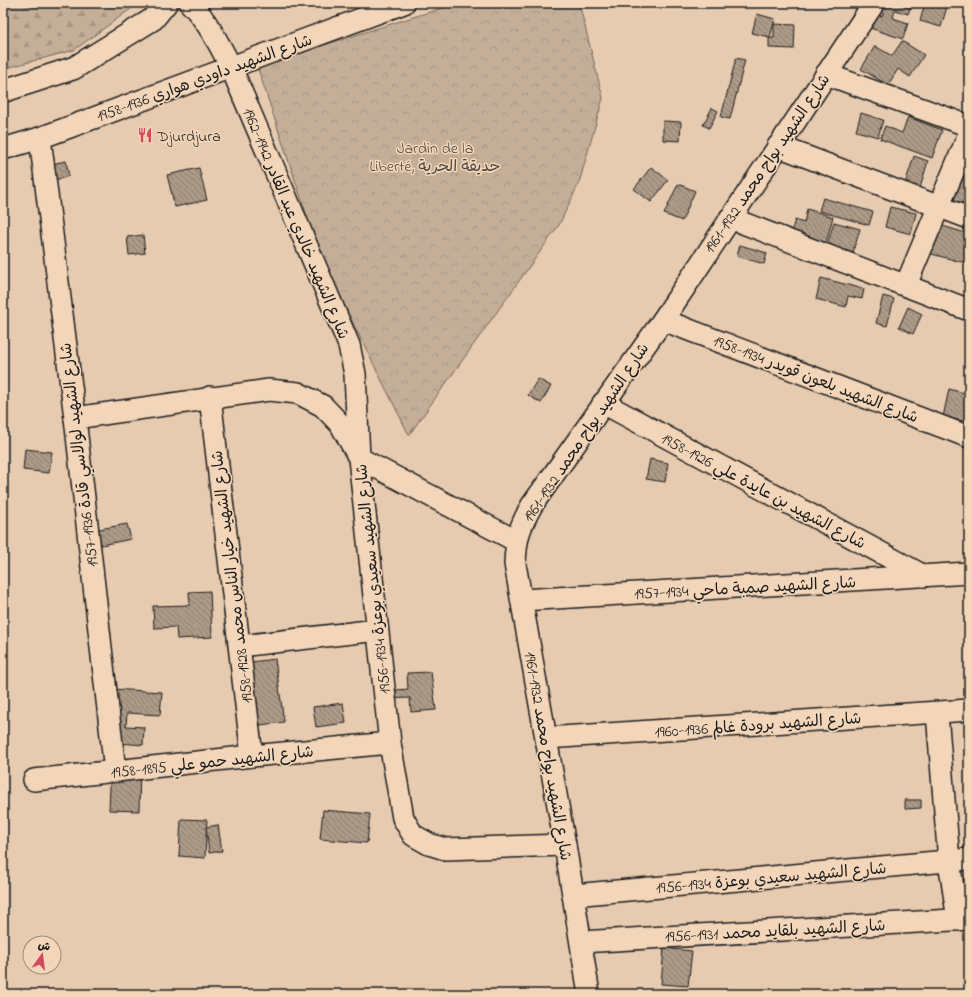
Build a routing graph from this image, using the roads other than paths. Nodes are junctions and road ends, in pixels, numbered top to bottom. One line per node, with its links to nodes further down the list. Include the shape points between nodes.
1 (166, 3): 7 (main road, via 153,19 74,68)
2 (190, 3): 5 (street, شارع الشهيد خالدي عبد القادر 1942-1962, via 196,8)
3 (404, 3): 5 (street, شارع الشهيد داودي هواري 1936-1958)
4 (874, 3): 6 (street, شارع الشهيد بواح محمد 1932-1961)
5 (231, 67): 10 (street, شارع الشهيد داودي هواري 1936-1958); 23 (street, شارع الشهيد خالدي عبد القادر 1942-1962, via 349,345 356,374)
6 (826, 74): 8 (street); 11 (street, شارع الشهيد بواح محمد 1932-1961)
7 (3, 91)
8 (969, 126)
9 (969, 134): 13 (street)
10 (40, 138): 12 (street, شارع الشهيد داودي هواري 1936-1958); 21 (street, شارع الشهيد لوالاسي قادة 1936-1957)
11 (778, 146): 13 (street); 14 (street, شارع الشهيد بواح محمد 1932-1961)
12 (3, 149)
13 (938, 206): 15 (street); 16 (street)
14 (730, 218): 16 (street); 18 (street, شارع الشهيد بواح محمد 1932-1961)
15 (969, 218)
16 (906, 285): 17 (street)
17 (969, 310)
18 (662, 320): 20 (street, شارع الشهيد بواح محمد 1932-1961); 22 (street, شارع الشهيد بلعون قويدر 1934-1958)
19 (210, 398): 21 (street, شارع الشهيد سعيدي بوعزة 1934-1956); 23 (street, شارع الشهيد سعيدي بوعزة 1934-1956, via 269,390 298,393 323,406 341,424); 29 (street, شارع الشهيد خيار الناس محمد 1928-1958)
20 (603, 403): 24 (street, شارع الشهيد بواح محمد 1932-1961, via 532,505 522,522); 26 (street, شارع الشهيد بن عايدة علي 1926-1958)
21 (75, 418): 35 (street, شارع الشهيد لوالاسي قادة 1936-1957)
22 (969, 437)
23 (359, 458): 24 (street); 28 (street, شارع الشهيد سعيدي بوعزة 1934-1956)
24 (516, 542): 27 (street, شارع الشهيد بواح محمد 1932-1961, via 515,564)
25 (968, 571): 26 (street, شارع الشهيد صمبة ماحي 1934-1957)
26 (924, 576): 27 (street, شارع الشهيد صمبة ماحي 1934-1957)
27 (522, 600): 32 (street, شارع الشهيد بواح محمد 1932-1961)
28 (378, 630): 29 (street); 33 (street, شارع الشهيد سعيدي بوعزة 1934-1956)
29 (240, 646): 34 (street, شارع الشهيد خيار الناس محمد 1928-1958)
30 (969, 710): 31 (street, شارع الشهيد برودة غالم 1936-1960)
31 (937, 713): 32 (street, شارع الشهيد برودة غالم 1936-1960); 39 (street)
32 (546, 738): 37 (street, شارع الشهيد بواح محمد 1932-1961)
33 (390, 743): 34 (street, شارع الشهيد حمو علي 1895-1958); 37 (street, شارع الشهيد سعيدي بوعزة 1934-1956, via 403,818 413,835 445,849)
34 (252, 756): 35 (street, شارع الشهيد حمو علي 1895-1958)
35 (115, 771): 36 (street, شارع الشهيد حمو علي 1895-1958)
36 (34, 780)
37 (565, 845): 40 (street, شارع الشهيد بواح محمد 1932-1961)
38 (969, 859): 39 (street, شارع الشهيد سعيدي بوعزة 1934-1956)
39 (949, 861): 40 (street, شارع الشهيد سعيدي بوعزة 1934-1956); 41 (street)
40 (573, 895): 42 (street, شارع الشهيد بواح محمد 1932-1961)
41 (963, 919): 42 (street, شارع الشهيد بلقايد محمد 1931-1956)
42 (581, 942): 43 (street, شارع الشهيد بواح محمد 1932-1961)
43 (589, 994)

